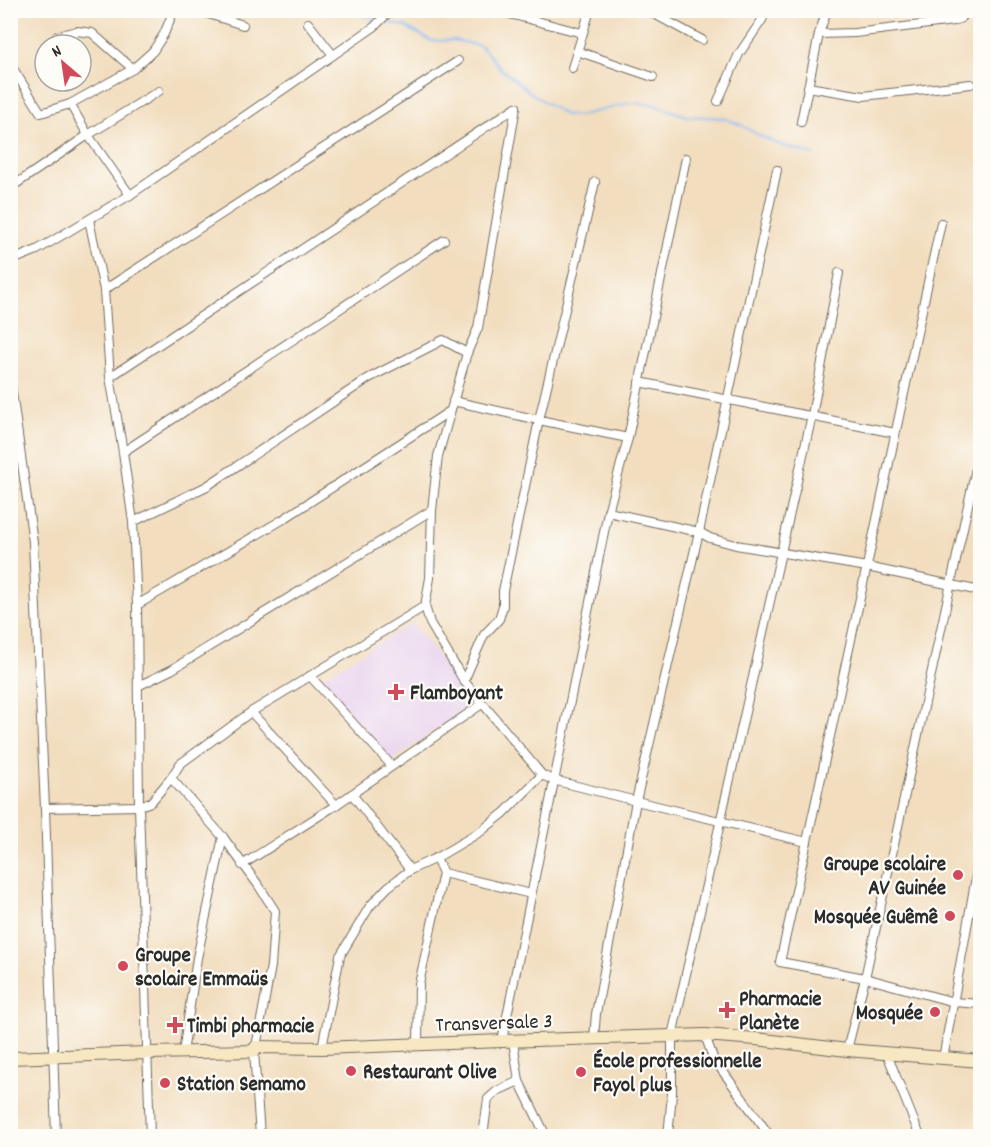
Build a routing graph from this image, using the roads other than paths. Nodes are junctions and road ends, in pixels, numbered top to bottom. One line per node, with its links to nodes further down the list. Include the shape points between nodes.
1 (174, 10): 23 (street, via 153,51)
2 (196, 10): 11 (street)
3 (391, 10): 19 (street, via 374,27)
4 (495, 10): 14 (street)
5 (590, 10): 14 (street)
6 (647, 10): 17 (street)
7 (766, 10): 28 (street, via 739,54)
8 (827, 10): 16 (street)
9 (966, 10): 16 (street, via 954,21)
10 (308, 23): 19 (street)
11 (243, 25)
12 (69, 33): 13 (street)
13 (92, 33)
14 (582, 33): 18 (street)
15 (93, 34): 23 (street)
16 (819, 34): 26 (street)
17 (702, 40)
18 (577, 51): 22 (street); 24 (street)
19 (333, 55): 36 (street)
20 (458, 61): 42 (street)
21 (10, 64): 29 (street, via 41,113)
22 (572, 68)
23 (133, 69): 29 (street)
24 (653, 76)
25 (971, 84): 26 (street, via 863,96)
26 (808, 87): 30 (street)
27 (159, 91): 31 (street)
28 (718, 101)
29 (70, 104): 31 (street)
30 (801, 122)
31 (88, 135): 35 (street); 36 (street)
32 (686, 158): 46 (street)
33 (777, 171): 47 (street)
34 (595, 182): 51 (street)
35 (10, 188)
36 (130, 195): 37 (street)
37 (89, 220): 40 (street); 42 (street)
38 (941, 223): 52 (street)
39 (444, 240): 55 (street)
40 (10, 261)
41 (839, 273): 50 (street)
42 (104, 290): 44 (street)
43 (467, 353): 44 (street, via 478,328 516,107); 48 (street); 58 (street, via 443,340 369,378 207,486)
44 (110, 377): 55 (street)
45 (10, 378): 79 (street, via 33,542)
46 (639, 382): 47 (street); 53 (street)
47 (727, 399): 50 (street); 59 (street)
48 (453, 401): 49 (street); 51 (street)
49 (450, 411): 56 (street, via 438,456); 64 (street, via 282,520)
50 (812, 416): 52 (street); 60 (street)
51 (539, 420): 53 (street); 67 (street, via 503,606 499,619 484,635)
52 (895, 433): 61 (street)
53 (628, 438): 57 (street)
54 (981, 450): 62 (street)
55 (123, 452): 58 (street)
56 (432, 510): 65 (street); 68 (street, via 181,664)
57 (608, 512): 59 (street); 74 (street)
58 (133, 522): 64 (street)
59 (699, 532): 60 (street, via 736,545); 76 (street)
60 (780, 553): 61 (street); 80 (street)
61 (867, 567): 62 (street); 82 (street)
62 (951, 585): 63 (street); 89 (street)
63 (981, 591)
64 (137, 605): 68 (street)
65 (425, 606): 66 (street); 67 (street)
66 (310, 676): 70 (street); 71 (street)
67 (464, 681): 69 (street)
68 (138, 686): 78 (street)
69 (482, 704): 71 (street); 72 (street)
70 (251, 712): 73 (street, via 180,764); 77 (street)
71 (392, 766): 75 (street)
72 (542, 775): 74 (street); 84 (street, via 480,832)
73 (171, 778): 78 (street, via 151,802); 81 (street)
74 (553, 780): 76 (street); 88 (street)
75 (352, 794): 77 (street); 86 (street)
76 (636, 801): 80 (street); 94 (street)
77 (336, 805): 85 (street)
78 (139, 806): 79 (street); 100 (street)
79 (45, 808): 103 (street)
80 (721, 820): 82 (street); 93 (street)
81 (223, 837): 85 (street); 101 (street, via 197,958)
82 (807, 842): 89 (street, via 780,962)
83 (981, 855): 90 (street)
84 (436, 858): 86 (street); 87 (street)
85 (242, 865): 98 (street, via 275,911 272,966)
86 (410, 870): 97 (street, via 370,906 340,956)
87 (443, 873): 88 (street); 96 (street, via 419,984)
88 (531, 894): 95 (street)
89 (865, 978): 90 (street); 99 (street)
90 (954, 1002): 91 (street); 105 (street)
91 (981, 1004)
92 (705, 1035): 93 (main road, Transversale 3); 99 (main road, Transversale 3); 114 (street, via 713,1058)
93 (672, 1036): 94 (main road, Transversale 3); 113 (street)
94 (594, 1038): 95 (main road, Transversale 3)
95 (507, 1041): 96 (main road, Transversale 3); 107 (street)
96 (418, 1044): 97 (main road, Transversale 3)
97 (322, 1048): 98 (main road, Transversale 3)
98 (255, 1049): 101 (main road, Transversale 3); 110 (street)
99 (847, 1050): 102 (main road, Transversale 3)
100 (147, 1053): 101 (main road, Transversale 3); 103 (main road, Transversale 3); 109 (street)
101 (183, 1053)
102 (887, 1054): 105 (main road, Transversale 3); 115 (street)
103 (53, 1056): 104 (main road, Transversale 3); 108 (street)
104 (10, 1058)
105 (943, 1059): 106 (main road, Transversale 3)
106 (981, 1061)
107 (519, 1081): 111 (street, via 488,1099); 112 (street)
108 (56, 1137)
109 (150, 1137)
110 (260, 1137)
111 (483, 1137)
112 (546, 1137)
113 (668, 1137)
114 (770, 1137)
115 (920, 1137)

